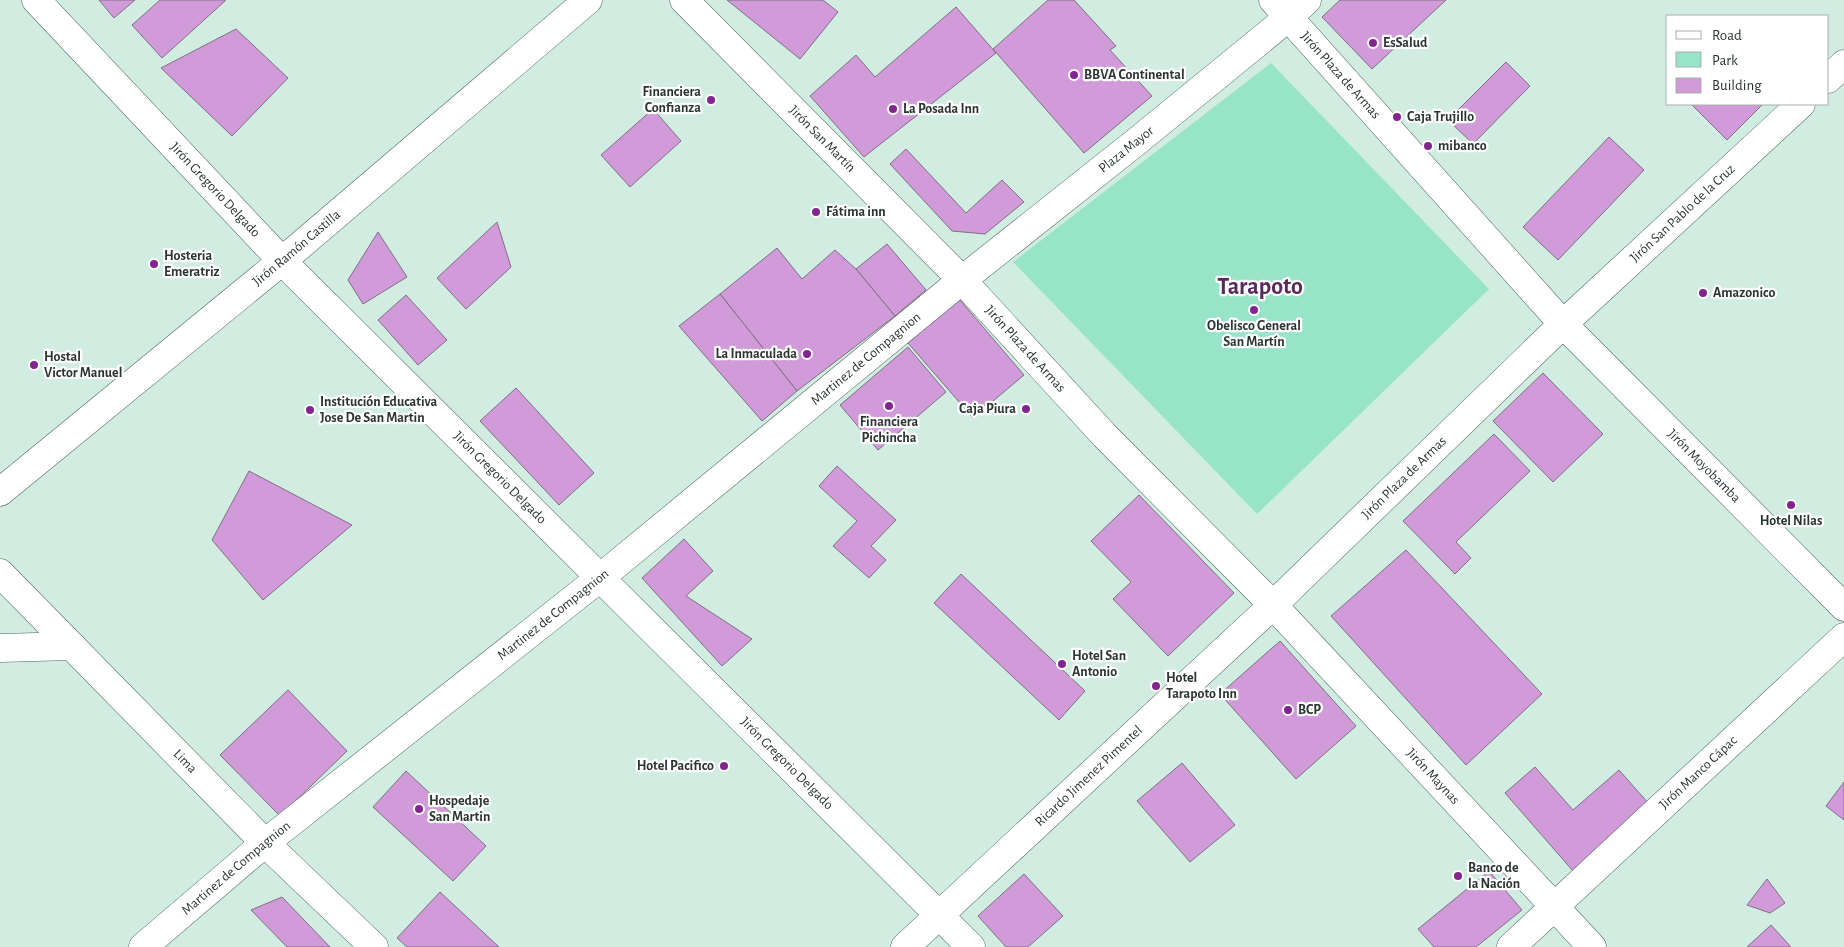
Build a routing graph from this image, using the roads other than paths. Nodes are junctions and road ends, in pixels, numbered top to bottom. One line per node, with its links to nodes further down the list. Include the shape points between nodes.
1 (36, 0): 8 (street, Jirón Gregorio Delgado)
2 (588, 0): 8 (street, Jirón Ramón Castilla)
3 (684, 0): 9 (street, Jirón San Martín)
4 (1290, 6): 9 (street, Plaza Mayor, via 1136,142); 10 (street, Jirón Plaza de Armas)
5 (1844, 64): 6 (street)
6 (1829, 78)
7 (1800, 105): 10 (street, Jirón San Pablo de la Cruz)
8 (282, 261): 11 (street, Jirón Ramón Castilla); 13 (street, Jirón Gregorio Delgado)
9 (962, 280): 13 (street, Martinez de Compagnion); 14 (street, Jirón Plaza de Armas, via 1105,436)
10 (1563, 324): 14 (street, Jirón Plaza de Armas); 15 (street, Jirón Moyobamba)
11 (0, 492)
12 (0, 572): 17 (street, Lima)
13 (601, 577): 19 (street, Martinez de Compagnion); 21 (street, Jirón Gregorio Delgado)
14 (1273, 605): 20 (street, Jirón Maynas); 21 (street, Ricardo Jimenez Pimentel)
15 (1844, 607)
16 (1844, 637): 20 (street, Jirón Manco Cápac)
17 (72, 646): 18 (street); 19 (street, Lima)
18 (0, 648)
19 (266, 843): 22 (street, Martinez de Compagnion); 23 (street, Lima)
20 (1555, 908): 26 (street, Jirón Manco Cápac); 27 (street, Jirón Maynas)
21 (940, 914): 24 (street, Ricardo Jimenez Pimentel); 25 (street, Jirón Gregorio Delgado)
22 (143, 947)
23 (374, 947)
24 (906, 947)
25 (971, 947)
26 (1511, 947)
27 (1592, 947)

